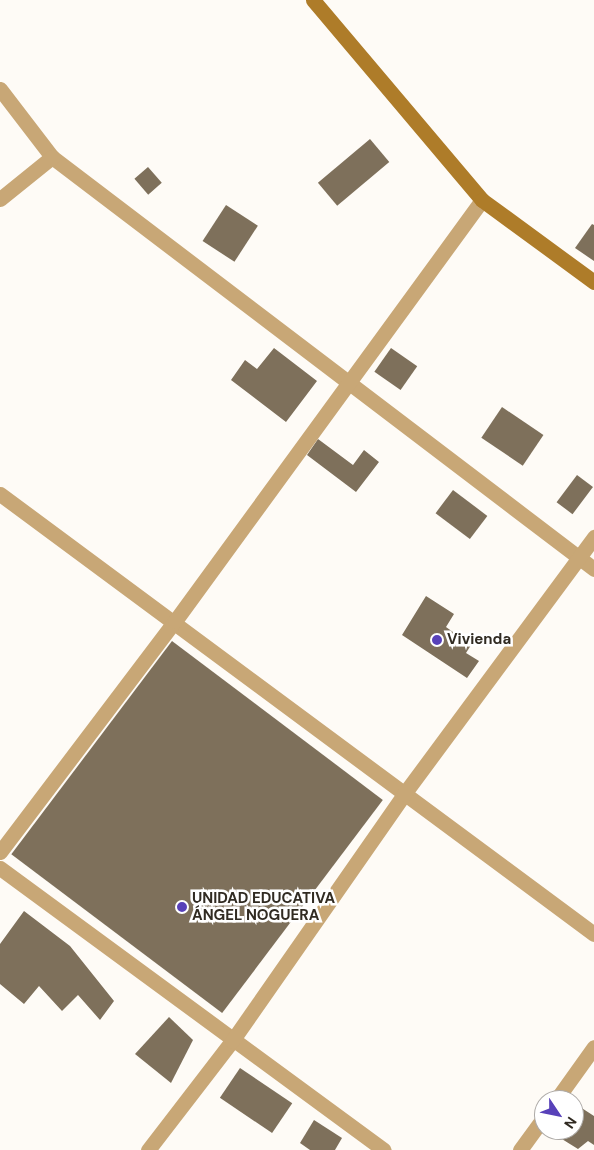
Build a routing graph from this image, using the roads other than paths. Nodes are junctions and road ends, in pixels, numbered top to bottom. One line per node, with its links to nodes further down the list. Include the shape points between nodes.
1 (313, 0): 5 (street)
2 (0, 89): 3 (street)
3 (52, 157): 4 (street); 7 (street)
4 (0, 199)
5 (482, 200): 6 (street); 7 (street)
6 (594, 282)
7 (350, 382): 10 (street); 12 (street)
8 (0, 494): 12 (street)
9 (594, 536): 10 (street)
10 (578, 558): 11 (street); 13 (street)
11 (594, 569)
12 (175, 621): 13 (street); 14 (street)
13 (404, 794): 16 (street); 17 (street)
14 (0, 852)
15 (0, 868): 17 (street)
16 (594, 934)
17 (232, 1041): 21 (street); 22 (street)
18 (594, 1047): 19 (street)
19 (563, 1090)
20 (534, 1131): 23 (street)
21 (148, 1150)
22 (384, 1150)
23 (520, 1150)

